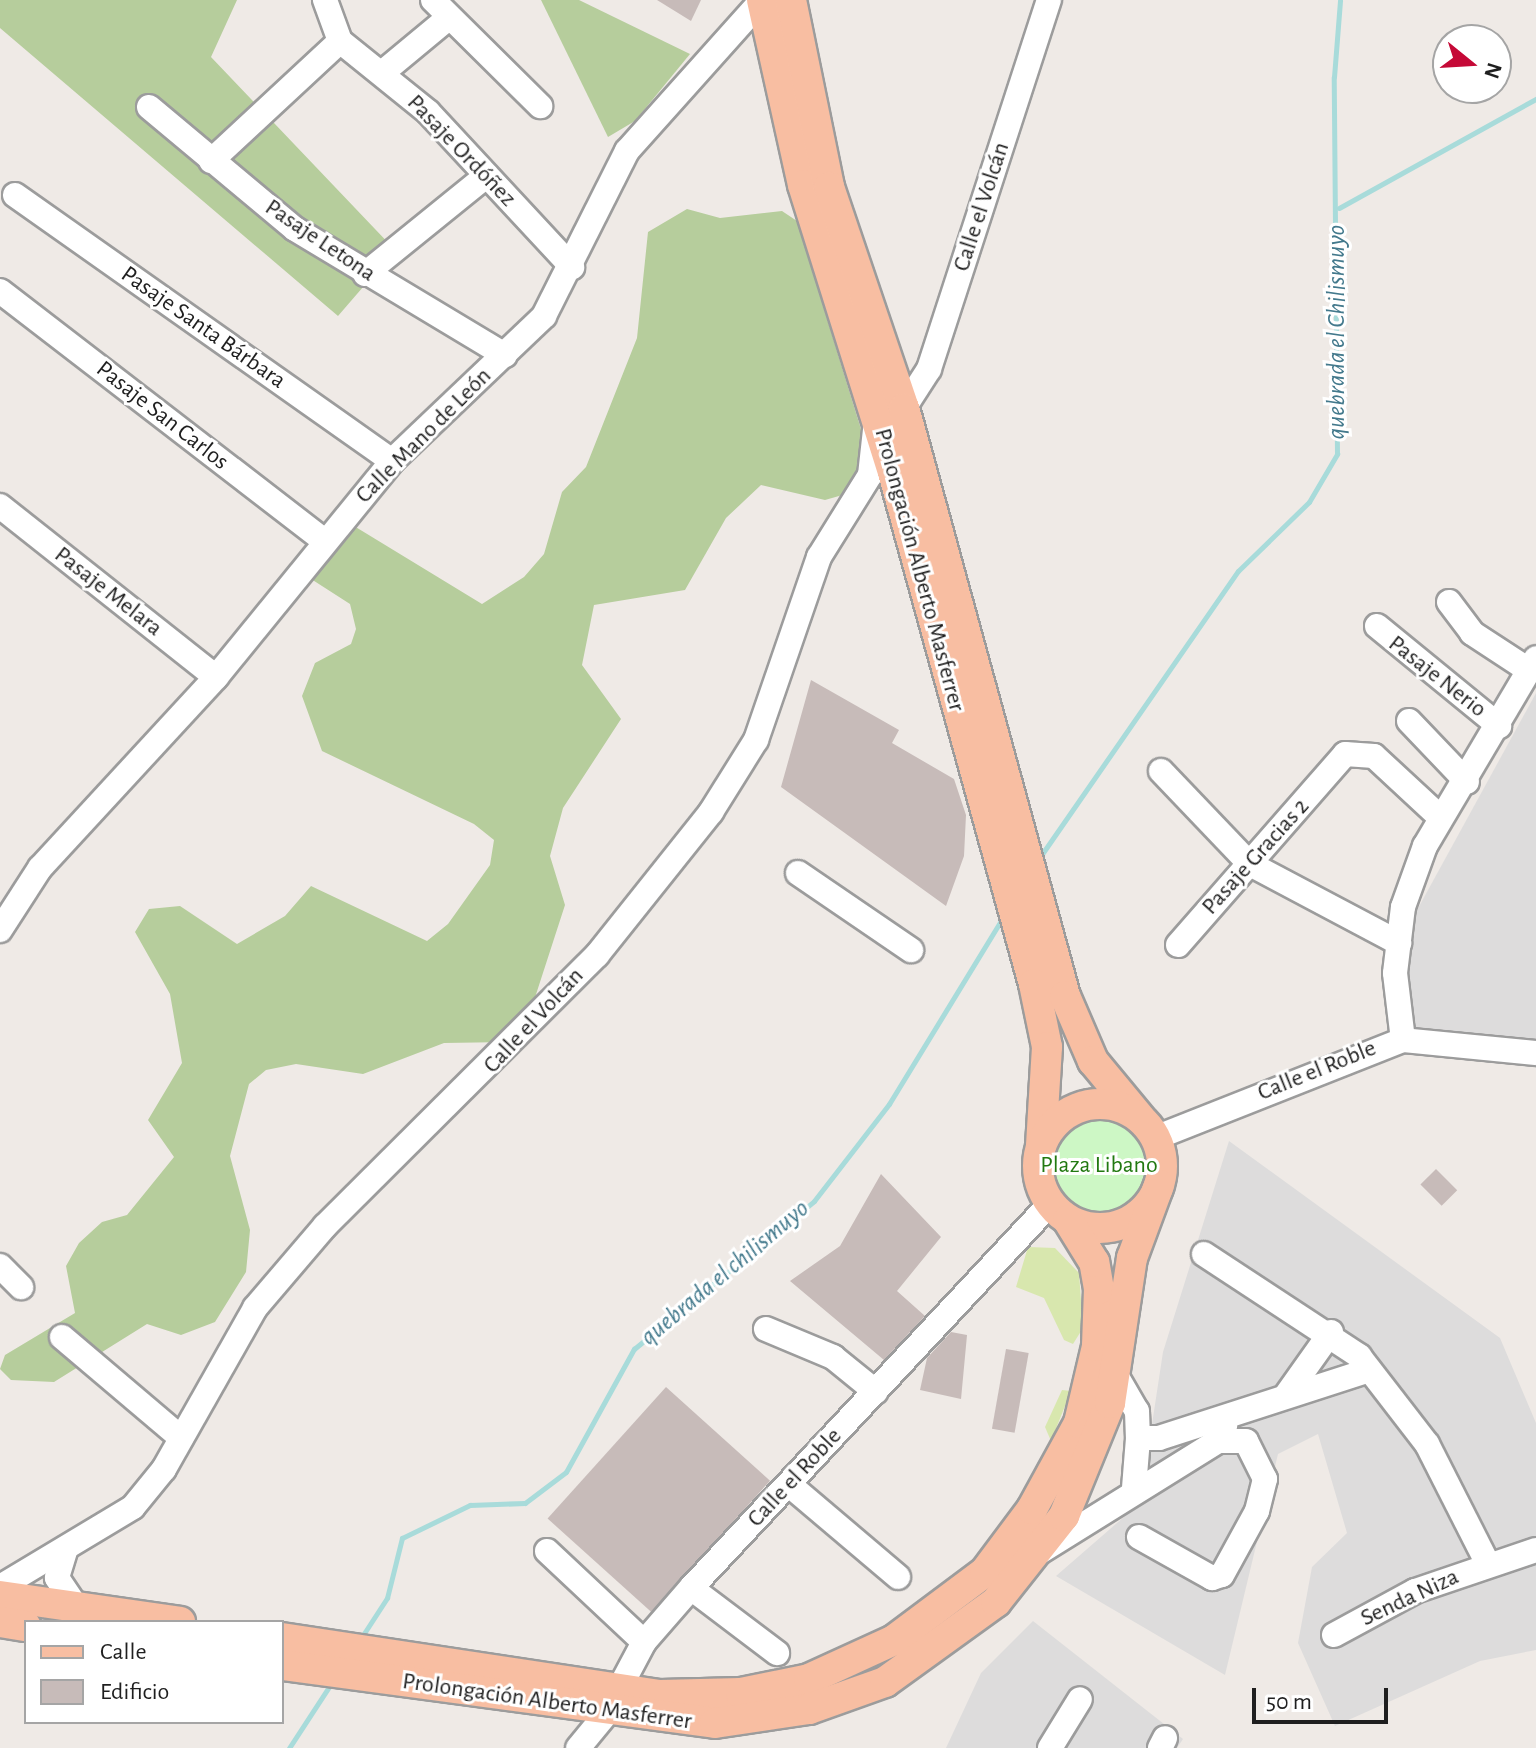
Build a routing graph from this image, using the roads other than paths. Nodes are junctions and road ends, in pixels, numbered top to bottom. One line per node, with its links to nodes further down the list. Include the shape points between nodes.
1 (325, 0): 6 (street)
2 (762, 0): 13 (street, Calle Mano de León, via 627,151); 17 (main road, Prolongación Alberto Masferrer, via 803,185)
3 (791, 0): 17 (main road, Prolongación Alberto Masferrer, via 829,187)
4 (1049, 0): 17 (street, Calle el Volcán, via 929,369)
5 (440, 9): 7 (street); 8 (street)
6 (340, 41): 7 (street, Pasaje Ordóñez); 10 (street)
7 (382, 73): 11 (street, Pasaje Ordóñez)
8 (540, 106)
9 (149, 107): 10 (street, Pasaje Letona)
10 (211, 161): 14 (street, Pasaje Letona)
11 (486, 176): 13 (street, Pasaje Ordóñez); 14 (street)
12 (15, 195): 18 (street, Pasaje Santa Bárbara)
13 (572, 267): 16 (street, Calle Mano de León, via 544,316)
14 (365, 274): 16 (street, Pasaje Letona)
15 (0, 291): 20 (street, Pasaje San Carlos)
16 (505, 355): 18 (street, Calle Mano de León)
17 (890, 410): 38 (main road, Prolongación Alberto Masferrer, via 1065,996 1093,1061); 39 (main road, Prolongación Alberto Masferrer, via 1047,1047); 53 (street, Calle el Volcán, via 870,475 819,557 743,768 597,955 325,1226 255,1308)
18 (392, 461): 20 (street, Calle Mano de León)
19 (0, 506): 24 (street, Pasaje Melara)
20 (325, 541): 24 (street, Calle Mano de León)
21 (1449, 602): 23 (street, via 1472,633)
22 (1377, 626): 26 (street, Pasaje Nerio)
23 (1532, 663): 26 (street, Calle el Roble)
24 (216, 677): 32 (street, Calle Mano de León, via 40,868)
25 (1409, 721): 28 (street)
26 (1499, 726): 28 (street, Calle el Roble)
27 (1161, 771): 30 (street)
28 (1467, 782): 29 (street, Calle el Roble)
29 (1441, 818): 30 (street, Pasaje Gracias 2, via 1374,756 1354,751 1332,768); 33 (street, Calle el Roble, via 1403,907)
30 (1250, 864): 33 (street); 34 (street, Pasaje Gracias 2)
31 (798, 873): 35 (street)
32 (0, 930)
33 (1399, 943): 36 (street, Calle el Roble)
34 (1178, 945)
35 (911, 950)
36 (1403, 1040): 37 (street); 38 (street, Calle el Roble)
37 (1536, 1053)
38 (1148, 1129): 39 (main road, via 1108,1104 1084,1106 1063,1116); 40 (main road)
39 (1041, 1145): 41 (main road, via 1038,1169)
40 (1159, 1185): 41 (main road, via 1138,1216 1116,1227); 49 (main road, Prolongación Alberto Masferrer, via 1132,1258)
41 (1059, 1212): 50 (street, Calle el Roble); 78 (main road, Prolongación Alberto Masferrer, via 1094,1262 1099,1289 1090,1383 1062,1460 985,1572 905,1633 809,1679 741,1693)
42 (1204, 1254): 46 (street)
43 (0, 1266): 44 (street)
44 (21, 1287)
45 (766, 1329): 50 (street, via 833,1357)
46 (1331, 1332): 48 (street); 51 (street)
47 (62, 1337): 53 (street)
48 (1369, 1370): 51 (street); 63 (street, via 1427,1444)
49 (1117, 1377): 54 (street, via 1137,1411); 62 (main road, Prolongación Alberto Masferrer, via 1095,1454)
50 (876, 1392): 56 (street, Calle el Roble)
51 (1287, 1394): 52 (street)
52 (1229, 1417): 54 (street); 55 (street)
53 (181, 1438): 59 (street, Calle el Volcán, via 133,1507)
54 (1138, 1438): 57 (street)
55 (1218, 1441): 57 (street); 58 (street, via 1246,1441 1265,1479 1257,1511 1222,1575 1212,1578)
56 (792, 1487): 64 (street); 66 (street, Calle el Roble)
57 (1134, 1488): 62 (street, via 1094,1525)
58 (1139, 1537)
59 (66, 1548): 65 (street, Calle el Volcán); 68 (street, via 57,1578)
60 (1536, 1550): 63 (street, Senda Niza)
61 (547, 1551): 74 (street)
62 (1038, 1553): 78 (main road, Prolongación Alberto Masferrer, via 962,1632 852,1696 715,1723)
63 (1488, 1564): 72 (street, Senda Niza, via 1415,1591)
64 (898, 1577)
65 (0, 1587)
66 (691, 1588): 74 (street, Calle el Roble); 75 (street)
67 (0, 1596): 68 (main road)
68 (76, 1606): 69 (main road)
69 (167, 1620)
70 (0, 1622): 71 (main road)
71 (24, 1626)
72 (1334, 1635)
73 (284, 1638): 78 (main road, Prolongación Alberto Masferrer)
74 (644, 1642): 78 (street, Calle el Roble)
75 (777, 1653)
76 (284, 1665): 78 (main road, Prolongación Alberto Masferrer)
77 (1080, 1699): 80 (street)
78 (612, 1703): 79 (street, Calle el Roble)
79 (578, 1748)
80 (1050, 1748)

